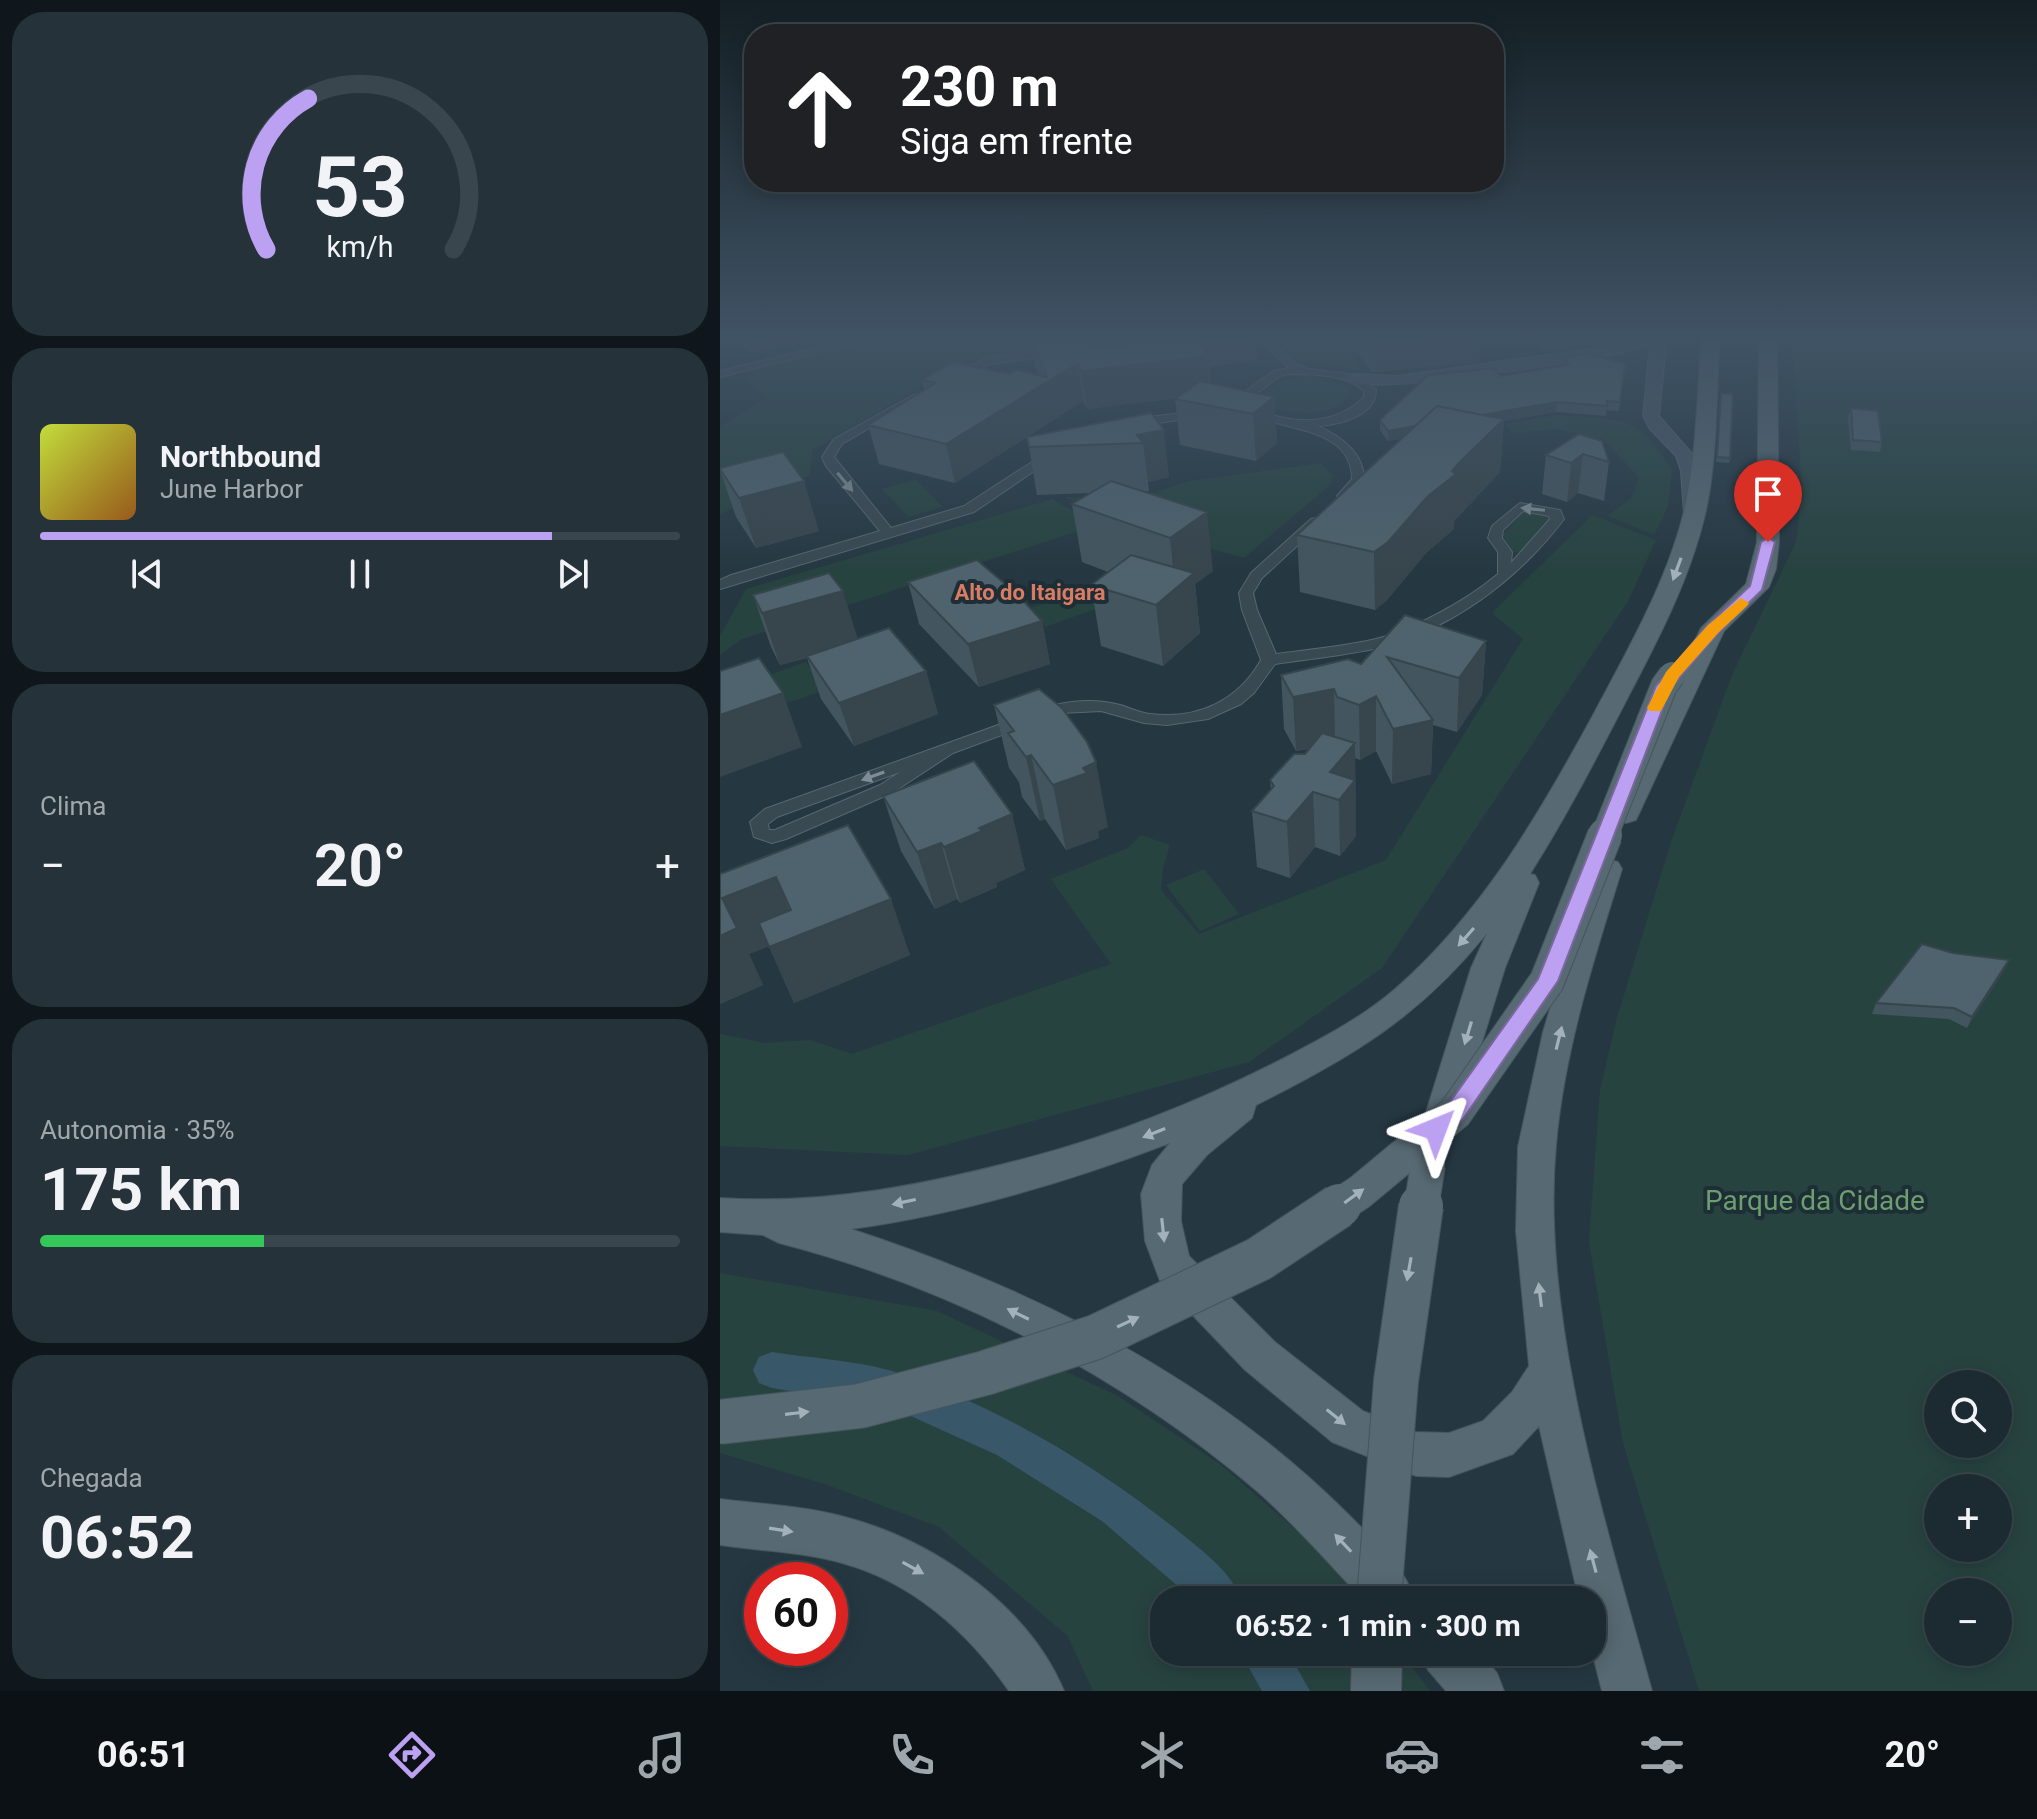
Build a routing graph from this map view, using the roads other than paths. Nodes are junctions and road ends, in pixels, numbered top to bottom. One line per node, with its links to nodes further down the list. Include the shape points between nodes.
1 (886, 414): 13 (street, one-way to 13, via 838,442 828,457)
2 (1198, 414): 9 (street)
3 (1258, 414): 8 (street)
4 (1651, 414): 12 (street, via 1689,464)
5 (1706, 414): 12 (main road)
6 (1769, 414): 16 (main road, via 1766,555 1757,587)
7 (1350, 415): 8 (street, via 1325,423); 11 (street, via 1342,432)
8 (1297, 422): 11 (street)
9 (1116, 425)
10 (1070, 443): 13 (street, via 969,509)
11 (1343, 446): 17 (street, via 1357,466 1358,480 1256,576 1246,593)
12 (1693, 516): 19 (main road, one-way to 19, via 1658,615)
13 (888, 533): 15 (street)
14 (1504, 573): 14 (street, one-way to 14, via 1524,559 1557,519 1555,513 1520,507 1497,529 1495,538 1505,552); 17 (street, via 1483,593 1397,637)
15 (720, 585)
16 (1713, 628): 22 (main road, one-way to 16, via 1537,1270 1536,1161 1545,1095 1576,969 1628,805); 23 (main road, one-way to 16, bridge, via 860,1406 1096,1337 1259,1259 1360,1192 1455,1113 1547,981 1664,686)
17 (1269, 660): 18 (street, via 1239,699 1210,714 1162,720 1105,706 1074,706)
18 (947, 749): 18 (street, one-way to 18, via 771,813 759,822 760,833 780,835 886,789)
19 (1546, 830): 20 (main road, one-way to 20, via 1493,906 1406,998 1344,1042); 25 (main road, one-way to 25, bridge, via 1488,968 1428,1165 1403,1308)
20 (1265, 1085): 21 (main road, one-way to 21, via 1127,1144 1050,1169 886,1206); 22 (main road, one-way to 22, via 1178,1160 1160,1190 1165,1249 1174,1268 1260,1356 1348,1427 1416,1454 1449,1455 1497,1438 1527,1407)
21 (733, 1217): 26 (main road, one-way to 21, via 1259,1464 1181,1404 1094,1352 1011,1310 867,1250)
22 (1549, 1373): 32 (main road, one-way to 22)
23 (720, 1422)
24 (720, 1522): 29 (main road, one-way to 29, via 841,1539 913,1565 972,1609)
25 (1380, 1586)
26 (1384, 1586)
27 (1377, 1666): 30 (main road)
28 (1458, 1666): 31 (main road)
29 (1039, 1691)
30 (1376, 1691)
31 (1479, 1691)
32 (1627, 1691)

